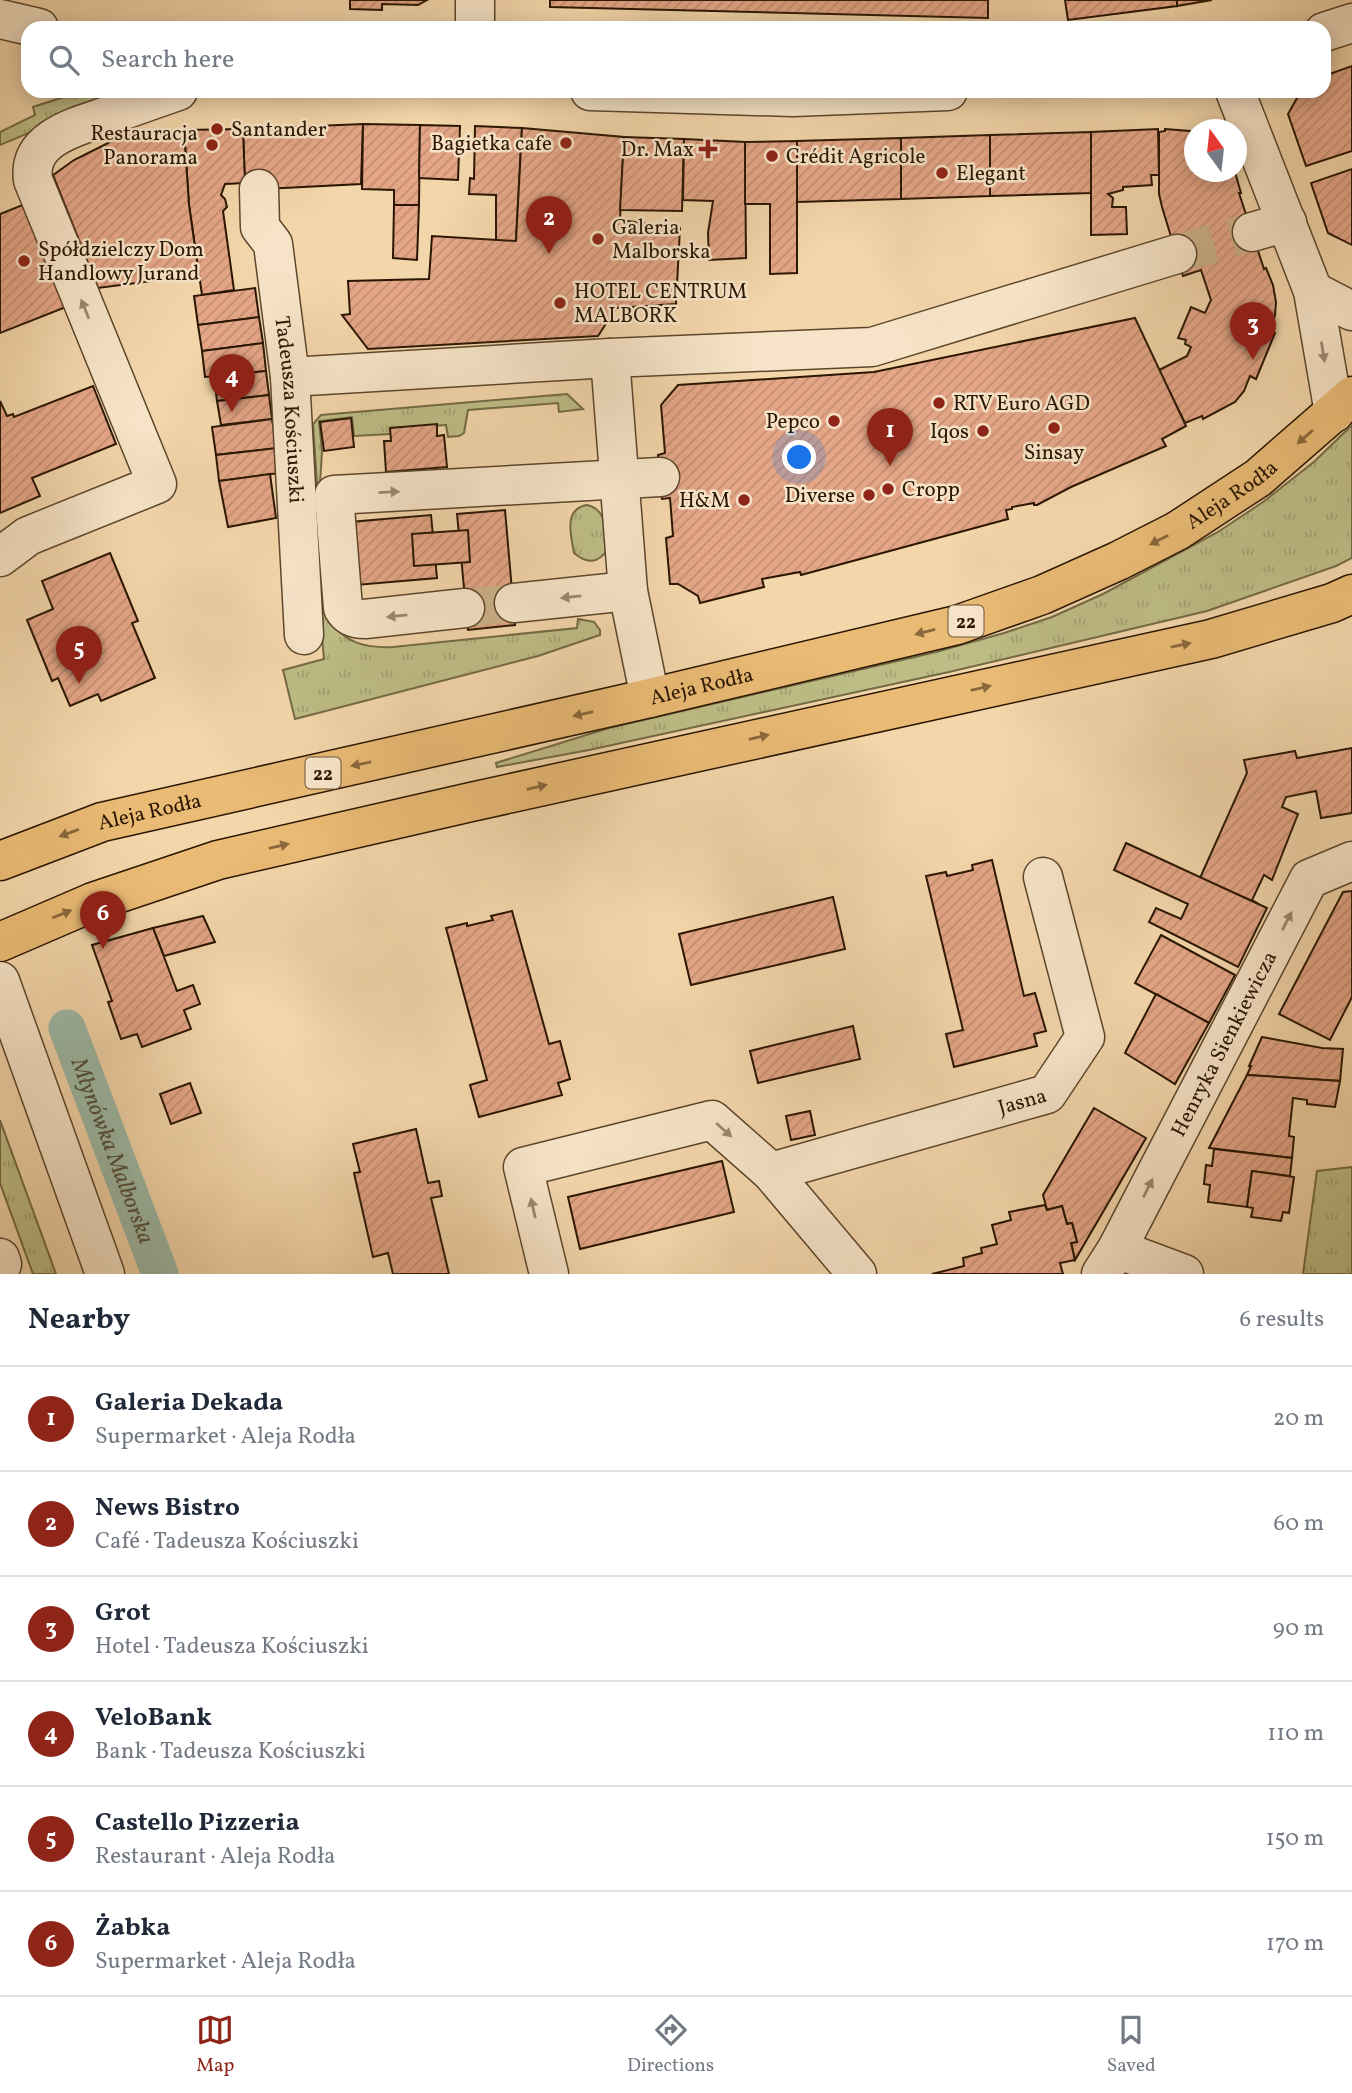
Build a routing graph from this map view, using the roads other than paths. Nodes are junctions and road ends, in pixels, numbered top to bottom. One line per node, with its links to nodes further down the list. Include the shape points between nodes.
1 (475, 0): 3 (street)
2 (0, 19): 5 (street)
3 (475, 21)
4 (1352, 23): 6 (street)
5 (21, 24)
6 (1331, 30)
7 (158, 98): 18 (street, one-way to 7, via 157,484 33,180 33,164 46,143 63,132)
8 (1238, 98): 11 (street, via 1269,227)
9 (260, 189): 14 (street, Tadeusza Kościuszki, via 261,227 273,244)
10 (1177, 254): 13 (street, via 872,347)
11 (1313, 291): 12 (street); 15 (street, one-way to 15)
12 (1352, 311)
13 (610, 358): 14 (street); 17 (street)
14 (290, 377): 23 (street, Tadeusza Kościuszki)
15 (1343, 404): 24 (main road, Aleja Rodła / 22, one-way to 24, via 1258,478 1177,531 1041,595 957,625)
16 (660, 477): 17 (street)
17 (618, 481): 19 (street); 22 (street, one-way to 17, via 365,620 346,614 334,495)
18 (14, 546)
19 (628, 591): 21 (street, one-way to 21); 24 (street)
20 (1352, 594): 28 (main road, one-way to 20, via 93,902 218,860 1211,639)
21 (514, 603)
22 (464, 608)
23 (304, 635)
24 (650, 698): 25 (main road, Aleja Rodła / 22, one-way to 25, via 102,822)
25 (0, 861)
26 (1352, 861): 32 (street, Henryka Sienkiewicza, one-way to 26, via 1309,879)
27 (1043, 877): 30 (street, Jasna, via 1085,1037 1047,1094)
28 (0, 942)
29 (0, 981): 34 (street)
30 (771, 1172): 35 (street, one-way to 30, via 523,1167 712,1120); 36 (street)
31 (0, 1258): 33 (street)
32 (1109, 1261): 37 (street, Henryka Sienkiewicza)
33 (0, 1265)
34 (105, 1274)
35 (549, 1274)
36 (857, 1274)
37 (1184, 1274)

